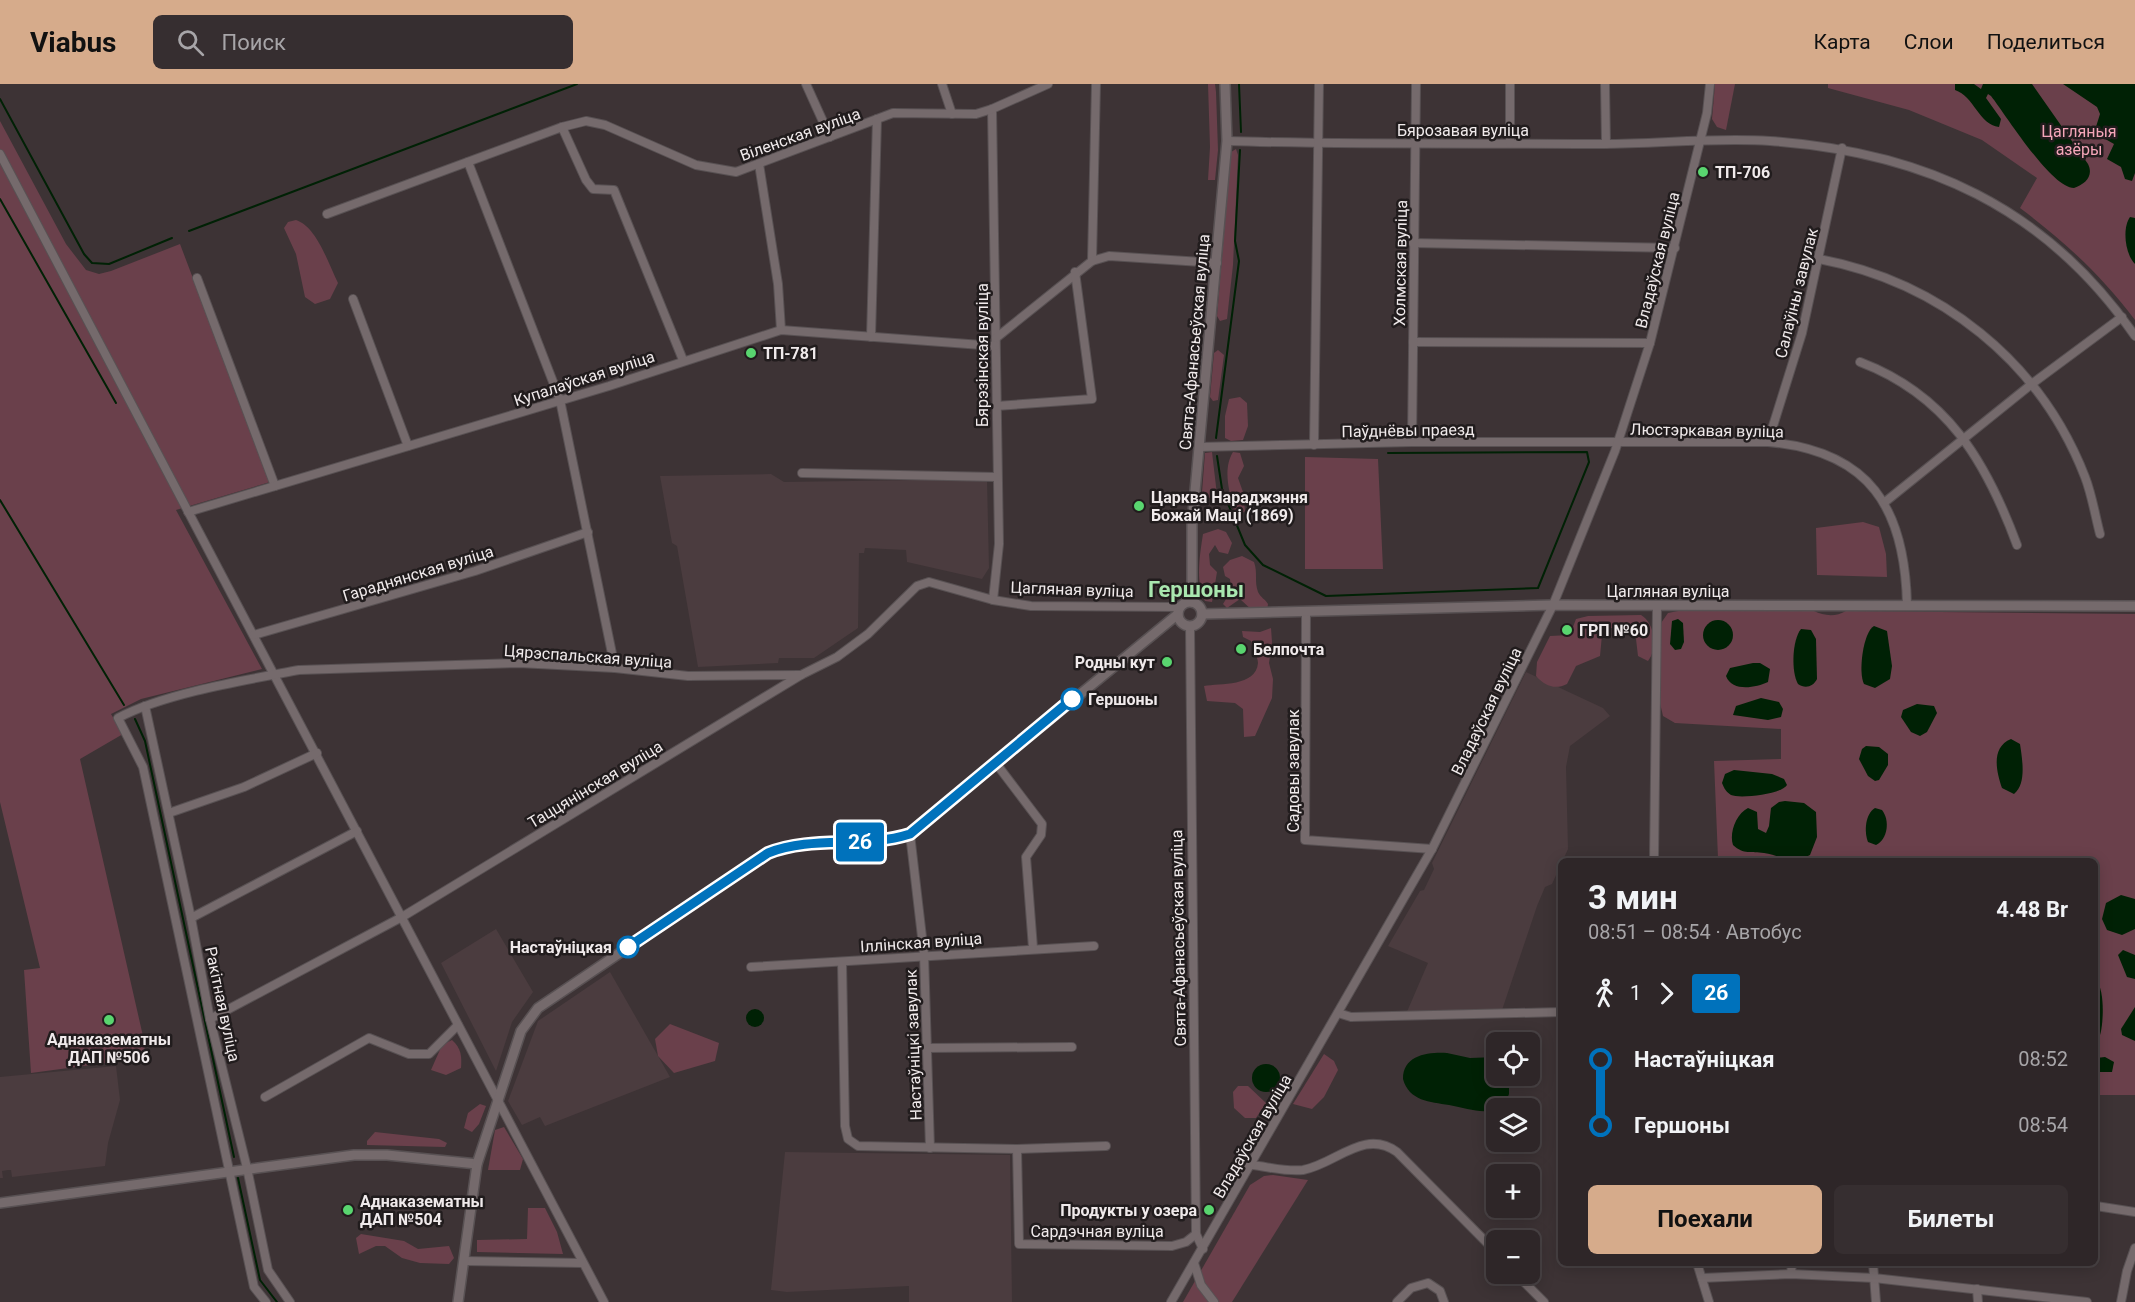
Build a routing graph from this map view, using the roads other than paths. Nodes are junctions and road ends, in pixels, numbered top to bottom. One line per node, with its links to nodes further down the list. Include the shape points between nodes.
1 (806, 84): 15 (street)
2 (942, 84): 12 (street)
3 (1048, 84): 11 (street, Віленская вуліца)
4 (1096, 84): 30 (street)
5 (1225, 84): 16 (street, Свята-Афанасьеўская вуліца)
6 (1319, 84): 19 (street)
7 (1416, 84): 20 (street, Холмская вуліца)
8 (1510, 84): 18 (street)
9 (1605, 84): 21 (street)
10 (1710, 84): 17 (street, Владаўская вуліца)
11 (992, 109): 12 (street, Віленская вуліца); 39 (street, Бярэзінская вуліца)
12 (952, 114): 13 (street, Віленская вуліца, via 893,113)
13 (877, 119): 15 (street, Віленская вуліца); 38 (street)
14 (562, 127): 24 (street, Віленская вуліца); 25 (street, Віленская вуліца, via 586,121 605,125 696,165 736,172); 42 (street, via 593,189 614,190)
15 (830, 137): 25 (street, Віленская вуліца)
16 (1227, 141): 19 (street, Бярозавая вуліца); 31 (street, Свята-Афанасьеўская вуліца)
17 (1700, 142): 21 (street, Бярозавая вуліца); 22 (street, Бярозавая вуліца, via 1767,141); 28 (street, Владаўская вуліца)
18 (1510, 143): 20 (street, Бярозавая вуліца); 21 (street, Бярозавая вуліца)
19 (1318, 144): 20 (street, Бярозавая вуліца); 51 (street)
20 (1416, 144): 27 (street, Холмская вуліца)
21 (1606, 144)
22 (1842, 148): 29 (street, Салаўіны завулак); 35 (street, Бярозавая вуліца, via 1922,170 1992,202 2051,243 2097,286)
23 (0, 154): 58 (street)
24 (468, 162): 26 (street, Віленская вуліца); 45 (street)
25 (759, 164): 36 (street, via 778,284)
26 (327, 214)
27 (1413, 243): 28 (street); 40 (street, Холмская вуліца)
28 (1675, 248): 41 (street, Владаўская вуліца)
29 (1819, 259): 44 (street, via 1855,266 1917,291 1979,330); 50 (street, Салаўіны завулак, via 1802,333)
30 (1092, 261): 31 (street, via 1109,256); 32 (street)
31 (1217, 263): 53 (street, Свята-Афанасьеўская вуліца)
32 (1075, 272): 39 (street); 46 (street, via 1092,399)
33 (197, 278): 56 (street)
34 (352, 299): 52 (street)
35 (2122, 317): 37 (street, Бярозавая вуліца); 44 (street)
36 (781, 330): 38 (street, Купалаўская вуліца); 42 (street, Купалаўская вуліца)
37 (2135, 336)
38 (871, 337): 39 (street, Купалаўская вуліца)
39 (996, 342): 46 (street, Бярэзінская вуліца)
40 (1413, 342): 41 (street); 48 (street, Холмская вуліца)
41 (1650, 343): 49 (street, Владаўская вуліца)
42 (682, 360): 45 (street, Купалаўская вуліца)
43 (1860, 362): 47 (street, via 1881,370 1929,402)
44 (2033, 383): 47 (street); 60 (street, via 2085,477)
45 (560, 400): 52 (street, Купалаўская вуліца); 59 (street)
46 (996, 406): 55 (street, Бярэзінская вуліца)
47 (1964, 439): 57 (street); 61 (street, via 2001,500)
48 (1412, 442): 49 (street, Паўднёвы праезд); 51 (street, Паўднёвы праезд)
49 (1618, 442): 50 (street, Люстэркавая вуліца); 65 (street, Владаўская вуліца)
50 (1768, 442): 57 (street, Люстэркавая вуліца, via 1831,456 1863,478)
51 (1314, 445): 53 (street, Паўднёвы праезд)
52 (408, 446): 56 (street, Купалаўская вуліца)
53 (1199, 447): 64 (street, Свята-Афанасьеўская вуліца, via 1192,530)
54 (802, 473): 55 (street)
55 (996, 477): 63 (street, Бярэзінская вуліца, via 999,544)
56 (275, 486): 58 (street, Купалаўская вуліца)
57 (1885, 502): 66 (street, Люстэркавая вуліца, via 1900,533)
58 (188, 512): 73 (street)
59 (588, 532): 73 (street, Гараднянская вуліца, via 475,571); 74 (street)
60 (2100, 534)
61 (2017, 545)
62 (929, 582): 63 (street, Цагляная вуліца); 76 (street, Цярэспальская вуліца, via 917,586 868,634)
63 (993, 600): 69 (street, Цагляная вуліца, via 1031,606)
64 (1192, 602): 69 (street); 71 (street)
65 (1553, 605): 68 (street, Цагляная вуліца); 70 (street, Цагляная вуліца); 84 (street, Владаўская вуліца)
66 (1907, 605): 67 (street, Цагляная вуліца); 68 (street, Цагляная вуліца)
67 (2135, 606)
68 (1657, 607): 85 (street)
69 (1179, 611): 72 (street, via 1180,621); 80 (street)
70 (1306, 613): 71 (street, Цагляная вуліца); 84 (street, Садовы завулак, via 1305,840)
71 (1202, 614): 72 (street, via 1197,624)
72 (1190, 626): 111 (street, Свята-Афанасьеўская вуліца)
73 (254, 635): 75 (street)
74 (615, 668): 75 (street, Цярэспальская вуліца, via 519,663); 76 (street, Цярэспальская вуліца, via 688,676)
75 (275, 673): 77 (street, Цярэспальская вуліца); 79 (street)
76 (801, 675): 86 (street, Таццянінская вуліца)
77 (145, 706): 78 (street, Цярэспальская вуліца); 81 (street, Ракітная вуліца)
78 (118, 718): 107 (street, Ракітная вуліца, via 143,767)
79 (317, 753): 81 (street, via 244,787); 82 (street)
80 (995, 762): 83 (street); 89 (street, via 1042,824 1041,835 1026,857)
81 (169, 813): 87 (street, Ракітная вуліца)
82 (357, 831): 86 (street); 87 (street)
83 (910, 834): 90 (street, Настаўніцкі завулак); 100 (street, via 884,841 801,844 768,853 538,1008 521,1031)
84 (1432, 849): 94 (street, Владаўская вуліца)
85 (1654, 858)
86 (402, 917): 95 (street, Таццянінская вуліца); 96 (street)
87 (191, 918): 95 (street, Ракітная вуліца)
88 (1094, 946): 89 (street, Іллінская вуліца)
89 (1033, 948): 90 (street, Іллінская вуліца)
90 (924, 954): 91 (street, Іллінская вуліца); 98 (street, Настаўніцкі завулак)
91 (842, 962): 92 (street, Іллінская вуліца); 102 (street, via 848,1139 858,1146)
92 (751, 967)
93 (1558, 1012): 94 (street, via 1352,1017)
94 (1338, 1013): 105 (street, Владаўская вуліца)
95 (210, 1019): 106 (street, Ракітная вуліца)
96 (458, 1025): 99 (street, via 429,1054 409,1054 369,1038); 100 (street)
97 (1072, 1047): 98 (street)
98 (927, 1048): 102 (street, Настаўніцкі завулак)
99 (265, 1097)
100 (497, 1102): 104 (street); 116 (street)
101 (1106, 1146): 103 (street)
102 (930, 1148): 103 (street)
103 (1017, 1149): 111 (street, Сардэчная вуліца, via 1019,1244 1172,1246)
104 (477, 1164): 106 (street, via 354,1155); 115 (street)
105 (1252, 1165): 112 (street, via 1306,1169 1365,1144 1385,1145 1397,1152); 114 (street, Владаўская вуліца)
106 (247, 1168): 107 (street); 127 (street, Ракітная вуліца, via 268,1270)
107 (228, 1171): 108 (street); 126 (street, Ракітная вуліца, via 254,1287)
108 (0, 1203)
109 (2098, 1206): 110 (street)
110 (2135, 1212)
111 (1196, 1234): 114 (street, Свята-Афанасьеўская вуліца)
112 (1486, 1242)
113 (2135, 1248): 139 (street)
114 (1203, 1249): 117 (street, Владаўская вуліца)
115 (464, 1261): 116 (street); 128 (street)
116 (582, 1263): 129 (street)
117 (1194, 1263): 130 (street, Владаўская вуліца); 131 (street, via 1201,1285)
118 (1698, 1266): 122 (street)
119 (1792, 1266): 121 (street)
120 (1873, 1266): 123 (street)
121 (1791, 1274): 122 (street); 123 (street)
122 (1702, 1278): 135 (street)
123 (1874, 1278): 125 (street); 136 (street)
124 (1526, 1284): 134 (street)
125 (1977, 1289): 137 (street); 138 (street)
126 (266, 1302)
127 (290, 1302)
128 (458, 1302)
129 (604, 1302)
130 (1171, 1302)
131 (1214, 1302)
132 (1397, 1302): 133 (street, via 1412,1288 1428,1283 1440,1291)
133 (1444, 1302)
134 (1544, 1302)
135 (1709, 1302)
136 (1876, 1302)
137 (1978, 1302)
138 (2087, 1302)
139 (2121, 1302)

